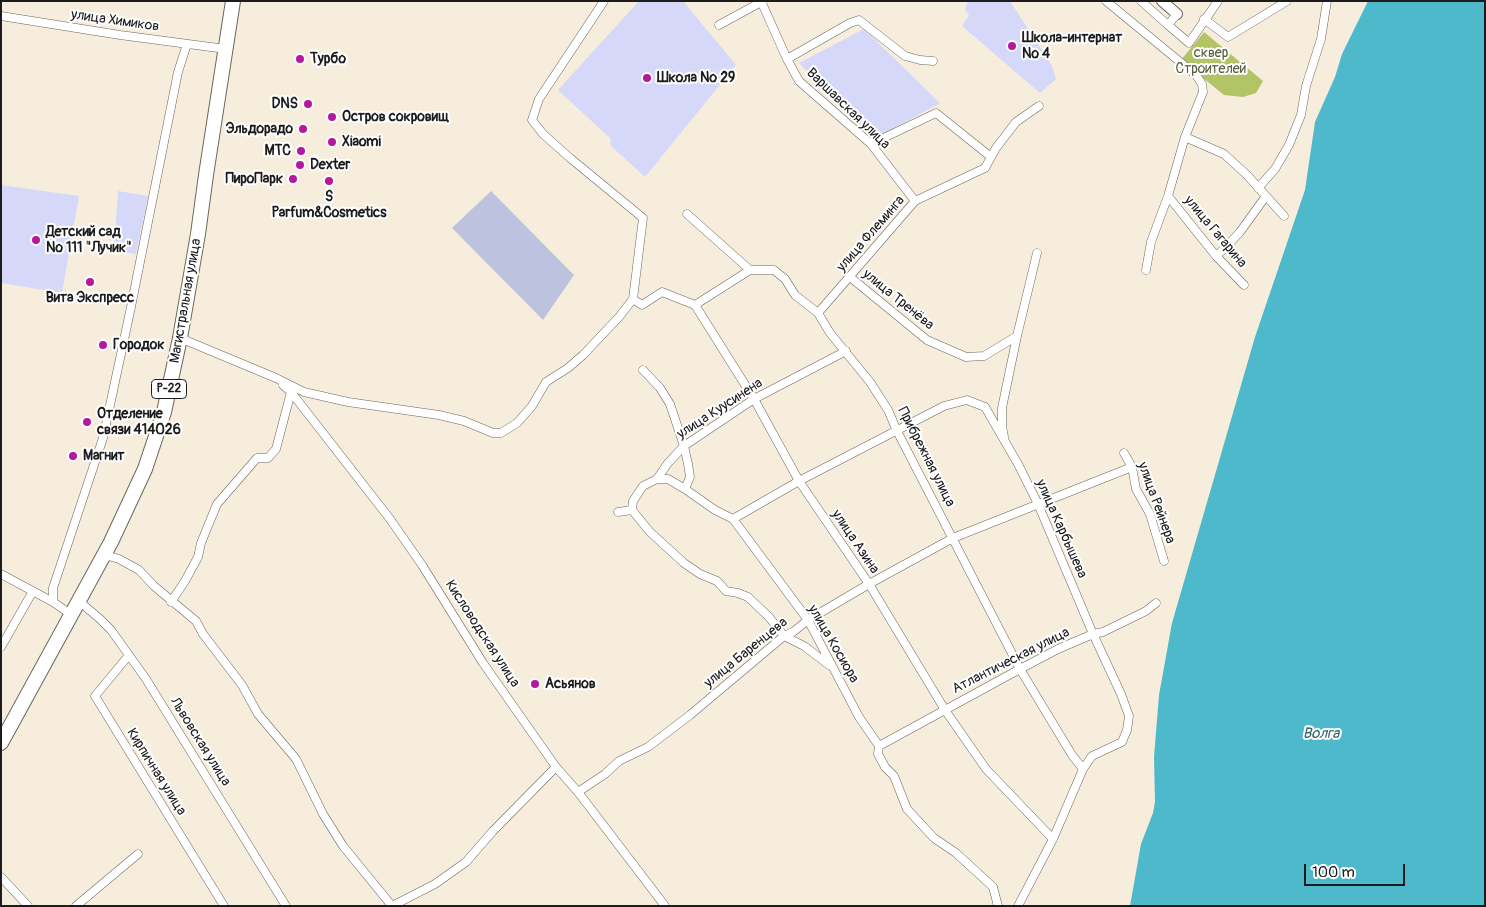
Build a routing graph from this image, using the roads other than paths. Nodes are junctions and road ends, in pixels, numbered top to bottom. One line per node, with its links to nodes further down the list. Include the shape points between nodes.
1 (234, 1): 16 (highway, Магистральная улица / Р-22)
2 (604, 1): 35 (street, via 539,99 532,120 570,158 643,218)
3 (762, 1): 13 (street); 17 (street, Варшавская улица)
4 (1106, 1): 20 (street, via 1196,75 1202,84 1203,92)
5 (1141, 1): 14 (street)
6 (1162, 1): 10 (street)
7 (1218, 1): 12 (street)
8 (1287, 1): 12 (street, via 1228,37)
9 (1327, 1): 23 (street, via 1321,39 1306,86 1301,115 1275,169)
10 (1177, 14): 14 (street)
11 (1, 16): 15 (street, улица Химиков)
12 (1204, 19): 14 (street, via 1189,42)
13 (719, 25)
14 (1168, 25)
15 (187, 44): 16 (street, улица Химиков); 63 (street, via 178,72 103,438 60,563)
16 (226, 49): 39 (highway, Магистральная улица / Р-22)
17 (787, 59): 18 (street, via 860,20 905,56); 21 (street, Варшавская улица, via 799,81)
18 (934, 61)
19 (1039, 106): 22 (street, улица Флеминга, via 1016,122)
20 (1184, 137): 23 (street, via 1224,154); 24 (street)
21 (871, 144): 22 (street, via 936,113); 26 (street, Варшавская улица)
22 (991, 157): 26 (street, улица Флеминга, via 984,168)
23 (1258, 188): 25 (street)
24 (1168, 196): 30 (street, улица Гагарина); 32 (street, via 1151,242)
25 (1266, 196): 28 (street); 30 (street, via 1240,232)
26 (915, 201): 33 (street, улица Флеминга)
27 (686, 214): 31 (street)
28 (1284, 216)
29 (1037, 253): 38 (street)
30 (1216, 256): 34 (street, улица Гагарина)
31 (750, 270): 36 (street); 37 (street, Прибрежная улица, via 774,270)
32 (1146, 270)
33 (850, 276): 37 (street, улица Флеминга); 38 (street, улица Тренёва, via 927,340 966,357 984,356)
34 (1244, 285)
35 (633, 299): 36 (street, via 642,305 662,292); 42 (street, via 583,355 546,382 518,423 502,432 493,433 439,415 304,392)
36 (695, 305): 44 (street, улица Азина)
37 (818, 314): 40 (street, Прибрежная улица)
38 (1016, 336): 46 (street, via 1002,408)
39 (180, 338): 42 (street); 58 (highway, Магистральная улица / Р-22, via 164,412 145,469)
40 (846, 351): 44 (street, улица Куусинена); 45 (street, Прибрежная улица, via 888,410)
41 (643, 370): 47 (street, via 670,404)
42 (276, 378): 43 (street, Кисловодская улица)
43 (291, 392): 65 (street, via 276,449 268,458 258,458 217,504 198,557); 79 (street, Кисловодская улица, via 390,519 483,663)
44 (754, 399): 47 (street, улица Куусинена); 51 (street, улица Азина)
45 (897, 431): 46 (street, улица Карбышева, via 944,406 968,400 986,407); 51 (street, улица Карбышева); 57 (street, Прибрежная улица)
46 (1005, 441): 53 (street, улица Карбышева)
47 (684, 446): 50 (street, улица Куусинена); 52 (street, via 690,477)
48 (1124, 453): 49 (street, улица Рейнера)
49 (1132, 467): 53 (street, улица Баренцева); 59 (street, улица Рейнера, via 1136,489 1150,514)
50 (657, 479): 52 (street, улица Косиора, via 668,479); 54 (street, улица Куусинена, via 643,486 633,501)
51 (799, 481): 56 (street, улица Карбышева); 61 (street, улица Азина)
52 (685, 489): 56 (street, улица Косиора)
53 (1038, 504): 57 (street, улица Баренцева); 70 (street, улица Карбышева)
54 (632, 510): 55 (street); 71 (street, via 650,532 684,563 717,581 726,591 748,597)
55 (618, 512)
56 (733, 519): 68 (street, улица Косиора)
57 (953, 538): 61 (street, улица Баренцева); 74 (street, Прибрежная улица)
58 (105, 555): 64 (highway, Магистральная улица / Р-22); 65 (street, via 139,570)
59 (1164, 561)
60 (1, 574): 62 (street)
61 (869, 584): 68 (street, улица Баренцева); 76 (street, улица Азина)
62 (33, 591): 63 (street); 69 (street)
63 (53, 602): 67 (street)
64 (80, 602): 67 (highway, Магистральная улица / Р-22); 73 (street, Львовская улица, via 111,630)
65 (171, 602): 89 (street, via 196,621 242,685 258,714 296,759 343,846)
66 (1156, 603): 70 (street, Атлантическая улица, via 1146,611)
67 (72, 615): 77 (highway, Магистральная улица / Р-22)
68 (808, 620): 71 (street, улица Баренцева); 75 (street, улица Косиора)
69 (5, 633): 72 (street)
70 (1093, 634): 74 (street, Атлантическая улица); 80 (street, улица Карбышева, via 1129,716 1122,742 1092,756)
71 (784, 636): 75 (street, via 804,646); 81 (street, улица Баренцева, via 690,715)
72 (1, 647)
73 (129, 655): 87 (street, Кирпичная улица, via 95,696); 88 (street, Львовская улица)
74 (1020, 669): 76 (street, Атлантическая улица); 80 (street, Прибрежная улица)
75 (835, 671): 78 (street, улица Косиора)
76 (945, 710): 78 (street, Атлантическая улица); 82 (street, улица Азина, via 986,769)
77 (3, 736)
78 (879, 746): 91 (street, улица Косиора, via 878,754 894,776 907,809 934,838 992,887)
79 (556, 767): 81 (street, Кисловодская улица); 89 (street, via 466,862 435,884)
80 (1083, 769): 82 (street, улица Карбышева)
81 (578, 792): 90 (street, Кисловодская улица)
82 (1053, 838): 92 (street, улица Карбышева)
83 (138, 854): 86 (street)
84 (1, 877): 85 (street)
85 (28, 906)
86 (77, 906)
87 (224, 906)
88 (286, 906)
89 (392, 906)
90 (664, 906)
91 (998, 906)
92 (1018, 906)

